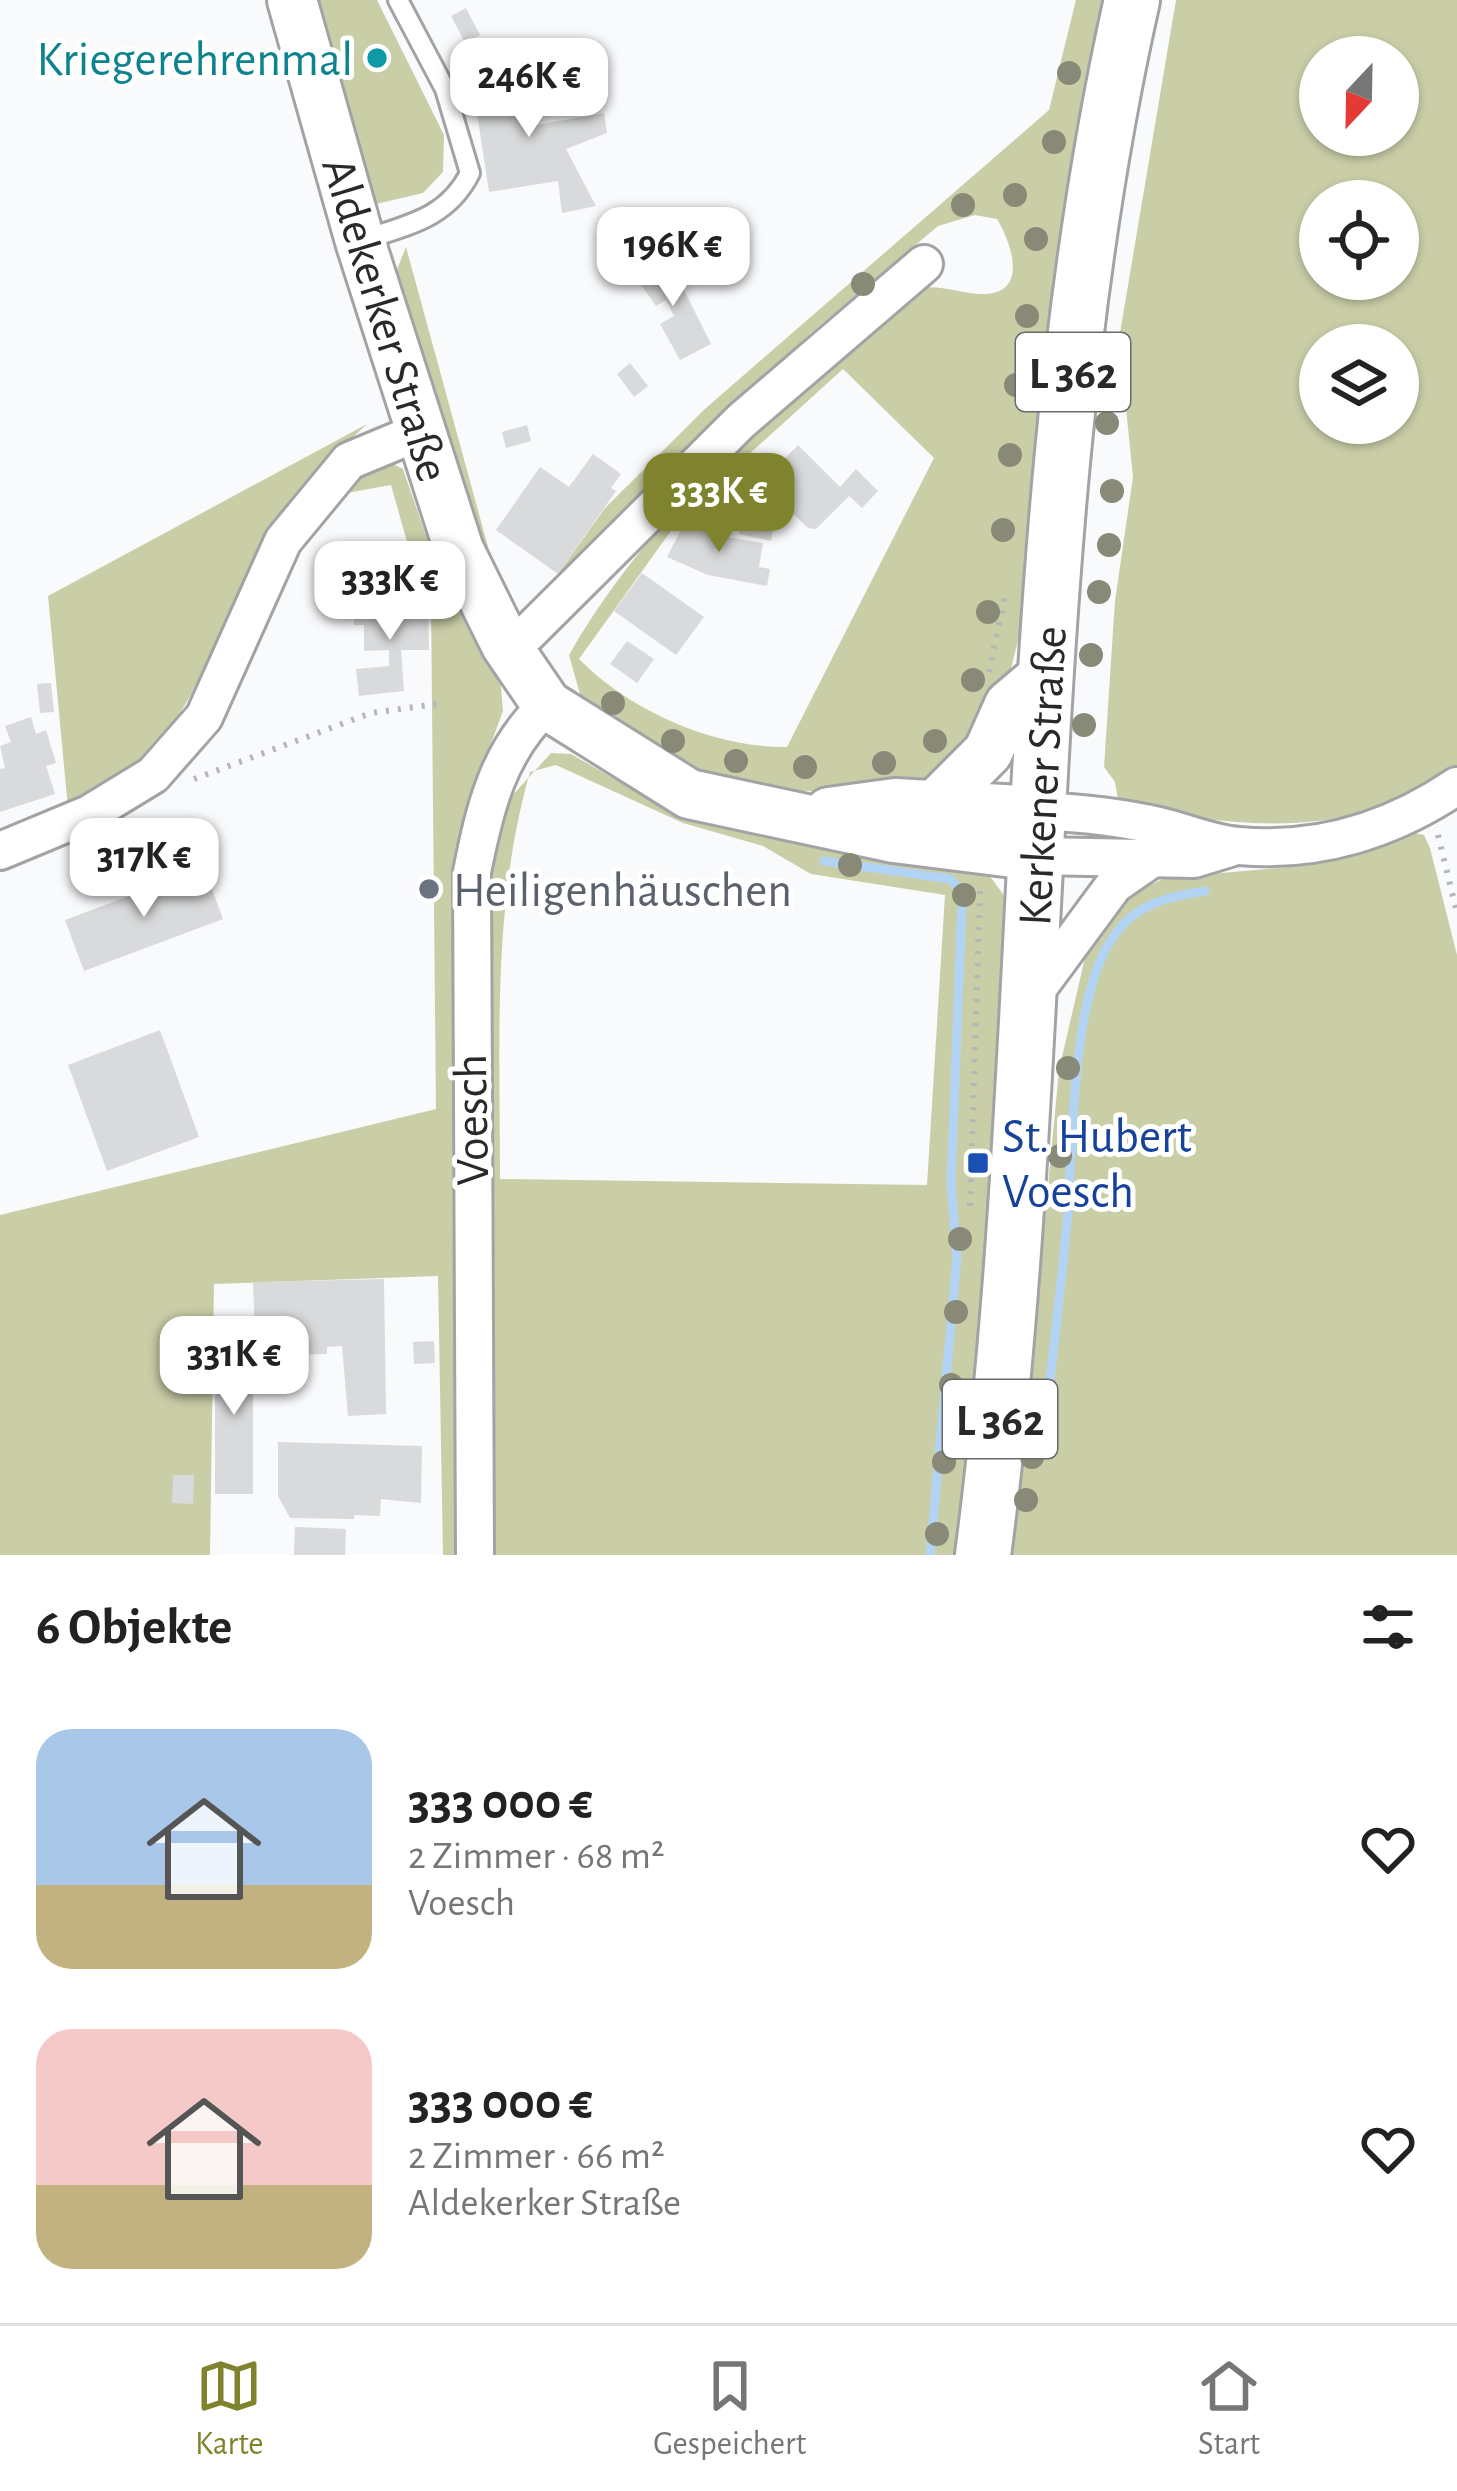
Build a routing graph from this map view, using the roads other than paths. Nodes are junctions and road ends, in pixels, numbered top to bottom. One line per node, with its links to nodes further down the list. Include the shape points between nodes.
1 (292, 0): 4 (street, Aldekerker Straße)
2 (398, 0): 4 (lane, via 446,89 470,173 441,211)
3 (1132, 0): 8 (main road, Kerkener Straße / L 362, via 1106,127 1060,470)
4 (360, 241): 6 (street, Aldekerker Straße)
5 (924, 265): 7 (street, via 741,421 528,633)
6 (421, 431): 7 (street, Aldekerker Straße, via 459,550); 15 (street, via 349,461 283,541 204,717 153,775 88,814)
7 (506, 645): 9 (street, Aldekerker Straße)
8 (1047, 673): 11 (street, via 1009,705 988,752); 13 (main road, Kerkener Straße / L 362)
9 (547, 705): 12 (street, Aldekerker Straße, via 688,794); 18 (street, Voesch, via 518,733 490,790 472,872)
10 (1444, 795): 14 (street, via 1331,842)
11 (936, 804): 12 (street); 13 (street)
12 (792, 817): 13 (street, Aldekerker Straße, via 976,851)
13 (1038, 833): 14 (street, via 1097,814); 16 (street); 17 (main road, Kerkener Straße / L 362)
14 (1235, 846): 16 (street, via 1194,859)
15 (0, 851)
16 (1154, 858): 17 (street, via 1114,885)
17 (1032, 997): 19 (main road, Kerkener Straße / L 362, via 1013,1282)
18 (476, 1555)
19 (983, 1555)

